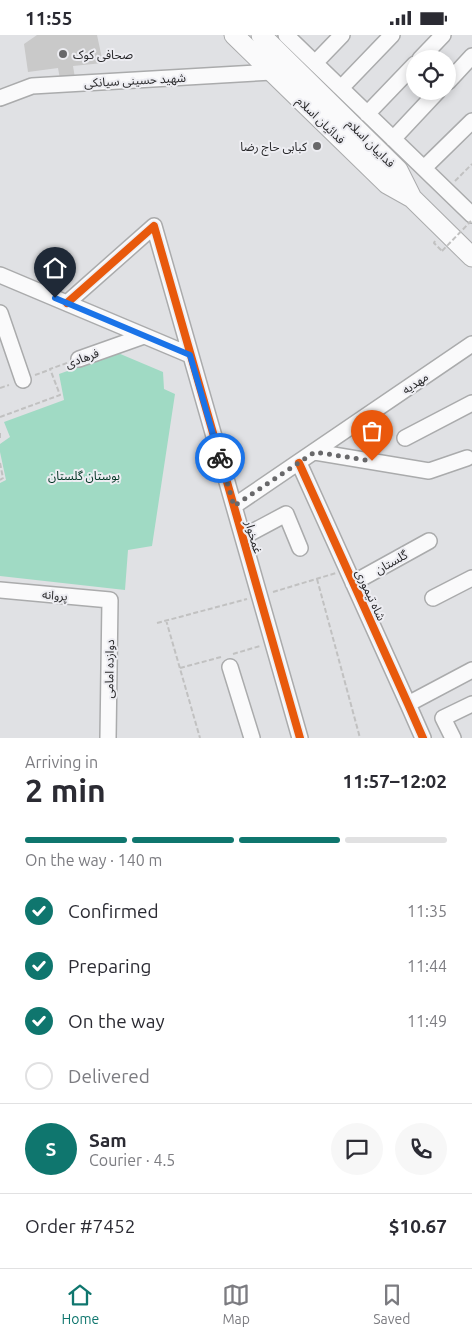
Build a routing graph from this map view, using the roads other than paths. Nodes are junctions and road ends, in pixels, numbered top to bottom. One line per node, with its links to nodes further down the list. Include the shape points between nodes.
1 (234, 35): 10 (main road, فدائیان اسلام)
2 (261, 35): 20 (main road, فداییان اسلام, via 398,170)
3 (286, 35): 9 (street)
4 (342, 35): 9 (street)
5 (392, 35): 13 (street)
6 (443, 35): 7 (street)
7 (429, 50)
8 (472, 56): 11 (street)
9 (315, 63): 13 (street)
10 (272, 72): 14 (street, شهید حسینی سیانکی, via 32,86); 20 (main road, فدائیان اسلام, via 387,184)
11 (456, 73)
12 (406, 74): 16 (street)
13 (340, 88): 16 (street)
14 (0, 98)
15 (430, 100): 18 (street)
16 (368, 114): 18 (street)
17 (472, 121): 19 (street)
18 (393, 139): 19 (street)
19 (424, 168): 21 (street)
20 (412, 198): 22 (main road, فداییان اسلام)
21 (472, 218)
22 (472, 257)
23 (1, 277): 24 (street)
24 (67, 303): 26 (street); 28 (street, غمخوار, via 154,226)
25 (0, 313): 30 (street)
26 (144, 335): 28 (street); 29 (street, فرهادی)
27 (472, 344): 33 (street, مهدیه)
28 (190, 355): 36 (street, غمخوار)
29 (79, 359)
30 (23, 379)
31 (472, 403): 32 (street)
32 (405, 437)
33 (315, 452): 34 (street, via 429,471); 35 (street, مهدیه)
34 (467, 459)
35 (299, 463): 36 (street, مهدیه); 40 (street, شاه تیموری)
36 (234, 506): 37 (street, غمخوار)
37 (243, 537): 39 (street, via 286,514); 51 (street, غمخوار)
38 (429, 541): 40 (street, گلستان)
39 (300, 548)
40 (350, 576): 47 (street, شاه تیموری)
41 (472, 578): 43 (street)
42 (0, 590): 44 (street, پروانه)
43 (433, 598)
44 (110, 600): 49 (street, دوازده امامی)
45 (230, 667): 50 (street)
46 (472, 670): 47 (street)
47 (408, 703): 52 (street, شاه تیموری)
48 (472, 704): 53 (street, via 443,718)
49 (108, 738)
50 (252, 738)
51 (300, 738)
52 (422, 738)
53 (453, 738)

